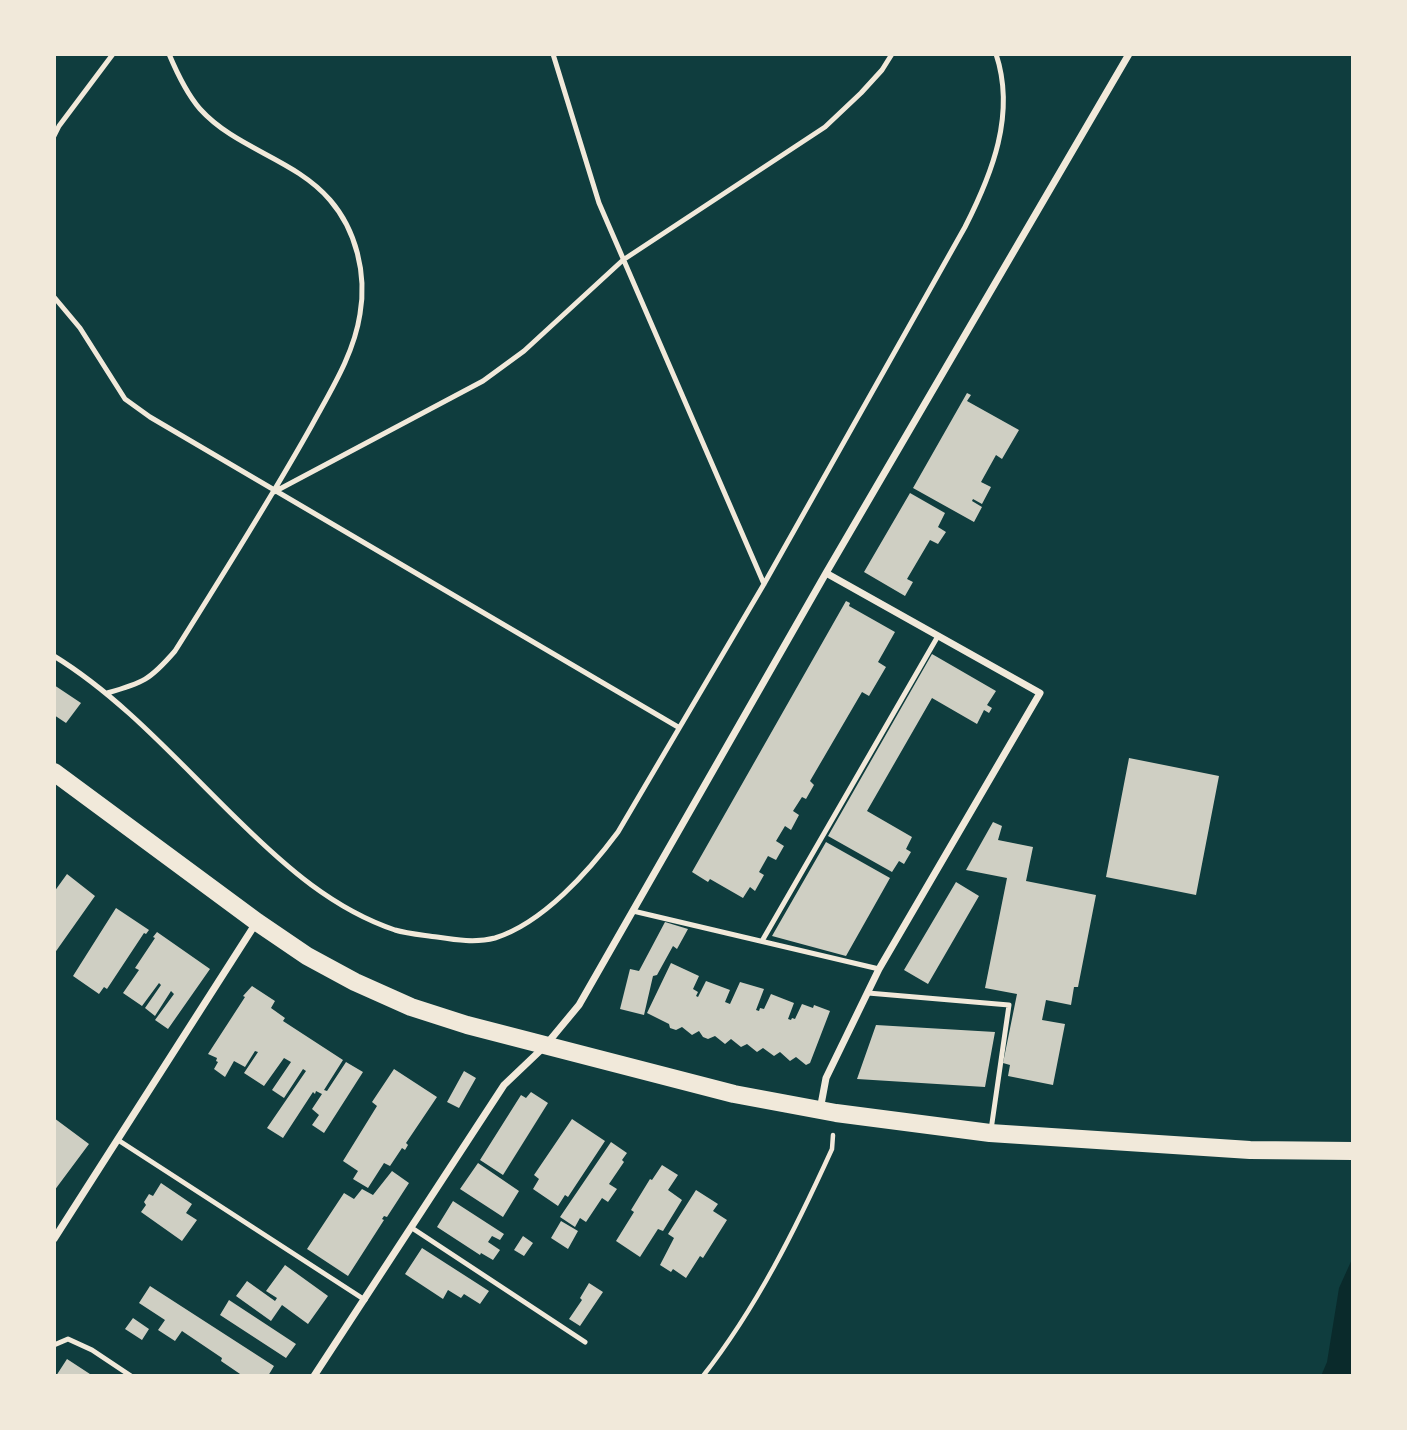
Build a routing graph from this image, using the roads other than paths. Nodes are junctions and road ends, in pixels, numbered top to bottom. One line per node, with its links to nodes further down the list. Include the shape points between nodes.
1 (113, 54): 7 (lane)
2 (169, 54): 10 (lane, via 200,109 227,132 311,182 330,200 346,222 358,255 360,315 350,349)
3 (553, 54): 8 (lane, via 599,204)
4 (892, 54): 8 (lane, via 861,93 825,127)
5 (996, 54): 12 (lane, via 1005,93 996,157 985,188)
6 (1129, 54): 11 (street)
7 (54, 136)
8 (624, 260): 10 (lane, via 524,351 483,381); 12 (lane)
9 (54, 297): 10 (lane, via 80,328 125,399)
10 (274, 492): 15 (lane, via 175,651 155,674); 16 (lane)
11 (826, 573): 13 (street); 18 (street)
12 (764, 584): 16 (lane)
13 (938, 636): 20 (lane); 21 (street, via 1040,693)
14 (54, 656): 15 (lane)
15 (107, 693): 16 (lane, via 281,862 319,891 397,930 466,941 495,938 527,922 595,863)
16 (678, 727)
17 (54, 772): 19 (main road)
18 (633, 911): 20 (lane); 23 (street, via 579,1005)
19 (257, 922): 23 (main road, via 307,956 411,1007); 26 (street)
20 (762, 941): 21 (lane)
21 (879, 969): 22 (street)
22 (868, 993): 24 (street, via 826,1078); 25 (lane, via 1009,1005)
23 (545, 1046): 24 (main road); 28 (street, via 504,1085)
24 (820, 1111): 25 (main road)
25 (990, 1133): 27 (main road, via 1250,1150)
26 (118, 1140): 29 (street); 30 (lane)
27 (1353, 1151)
28 (412, 1228): 30 (street); 31 (lane)
29 (54, 1239)
30 (365, 1300): 34 (street)
31 (585, 1342)
32 (54, 1345): 33 (lane, via 68,1339)
33 (131, 1376)
34 (314, 1376)

